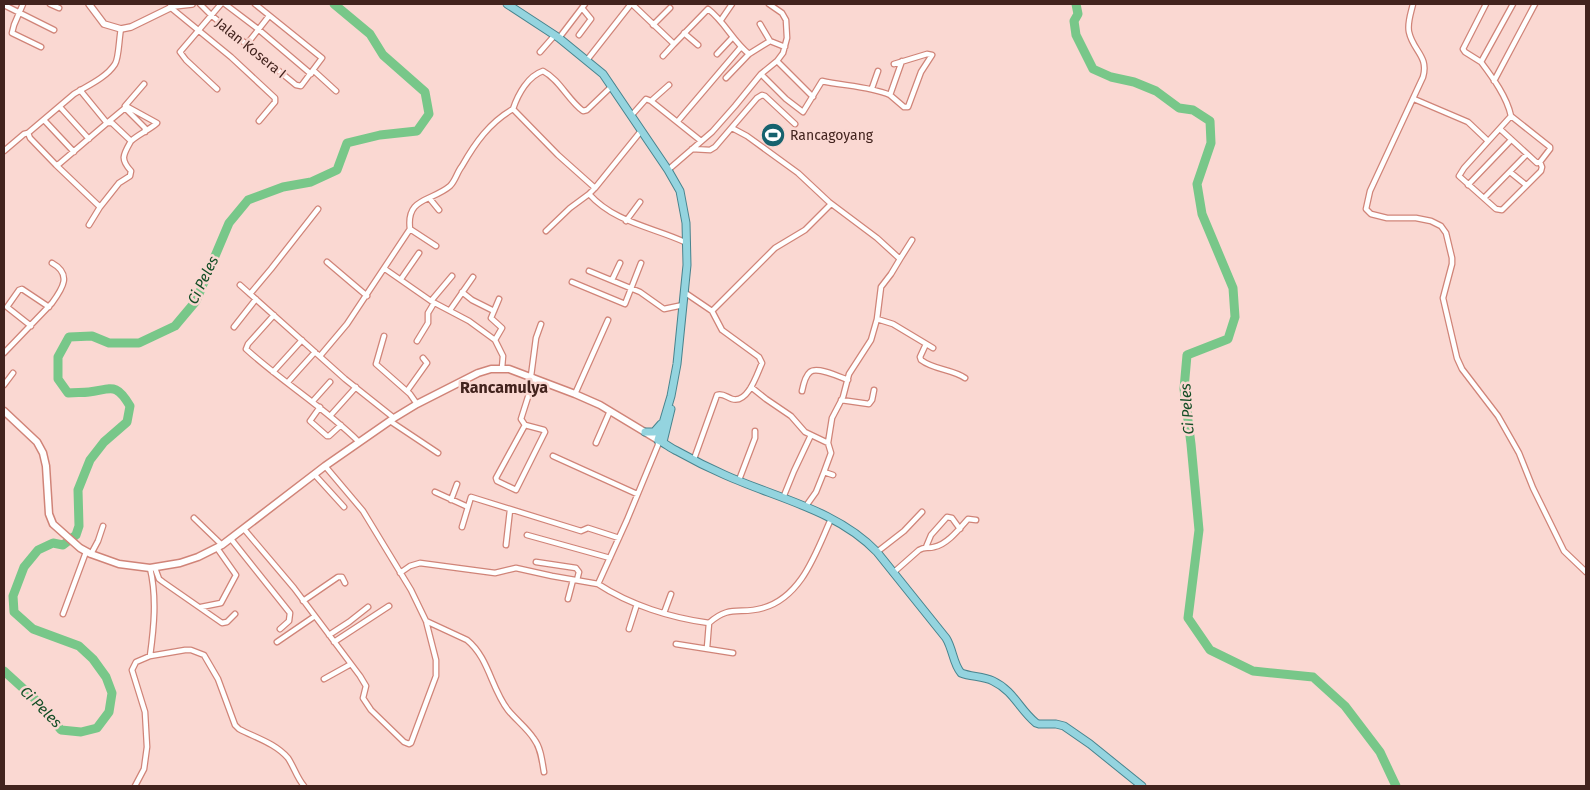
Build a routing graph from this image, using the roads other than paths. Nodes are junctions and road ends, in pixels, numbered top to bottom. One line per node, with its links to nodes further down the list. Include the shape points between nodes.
1 (23, 4): 22 (street)
2 (50, 4): 20 (street)
3 (89, 4): 28 (street, via 104,24)
4 (192, 4): 19 (street)
5 (200, 4): 23 (street, Jalan Kosera I)
6 (221, 4): 23 (street)
7 (225, 4): 30 (street)
8 (255, 4): 24 (street)
9 (507, 4): 34 (main road)
10 (632, 4): 27 (street); 47 (street)
11 (732, 4): 25 (street)
12 (769, 4): 42 (street, via 786,20)
13 (1413, 4): 66 (street, via 1409,33 1423,59 1425,70)
14 (1486, 4): 50 (street, via 1464,48)
15 (1513, 4): 50 (street)
16 (1534, 4): 56 (street)
17 (4, 5): 22 (street)
18 (583, 6): 33 (street, via 591,19); 34 (street)
19 (170, 7): 28 (street, via 131,27); 31 (street)
20 (59, 8)
21 (670, 8): 27 (street)
22 (18, 13): 29 (street); 40 (street, via 12,33)
23 (211, 15): 31 (street); 37 (street, Jalan Kosera I)
24 (269, 16): 30 (street); 53 (street, Jalan Kosera I, via 321,57)
25 (721, 20): 32 (street, via 706,7); 35 (street)
26 (760, 24): 36 (street)
27 (653, 25): 38 (street)
28 (120, 29): 62 (street, via 115,64)
29 (54, 30)
30 (258, 30): 37 (street); 53 (street)
31 (198, 31): 61 (street, via 180,53); 74 (street, via 275,98)
32 (684, 33): 38 (street); 39 (street)
33 (579, 35)
34 (557, 37): 43 (street); 47 (main road)
35 (732, 38): 41 (street); 44 (street)
36 (770, 41): 42 (street); 45 (street)
37 (247, 44): 53 (street, Jalan Kosera I, via 298,86)
38 (674, 44): 46 (street)
39 (698, 46)
40 (42, 47)
41 (741, 47): 45 (street); 75 (street)
42 (785, 47): 48 (street)
43 (540, 52)
44 (717, 54)
45 (749, 54): 55 (street)
46 (662, 56)
47 (587, 60): 59 (main road)
48 (776, 61): 54 (street); 65 (street)
49 (902, 61): 51 (street); 64 (street); 64 (street, via 932,55 921,72 908,106 904,107)
50 (1481, 62): 56 (street)
51 (894, 64)
52 (878, 71): 60 (street)
53 (312, 72): 63 (street)
54 (761, 74): 65 (street, via 801,112 805,112); 86 (street, via 736,106)
55 (726, 78)
56 (1494, 81): 72 (street)
57 (144, 84): 69 (street)
58 (668, 85): 67 (street)
59 (612, 86): 70 (street, via 583,111 543,71 522,88); 71 (main road)
60 (872, 88): 64 (street); 65 (street, via 822,81)
61 (217, 89)
62 (80, 90): 68 (street); 76 (street)
63 (336, 91)
64 (890, 95)
65 (813, 97)
66 (1414, 99): 87 (street, via 1468,122); 227 (street, via 1370,191 1366,209 1371,214 1387,218 1431,221 1446,233 1452,264 1443,298 1457,358 1520,453 1564,551)
67 (651, 101): 71 (street, via 646,99); 75 (street)
68 (60, 107): 73 (street); 83 (street)
69 (125, 107): 76 (street); 81 (street); 81 (street, via 157,122)
70 (513, 109): 98 (street); 101 (street, via 480,137 453,182)
71 (631, 116): 80 (main road)
72 (1511, 116): 79 (street); 92 (street, via 1550,147)
73 (44, 120): 82 (street); 90 (street)
74 (259, 122)
75 (678, 122): 86 (street)
76 (107, 123): 83 (street); 85 (street)
77 (795, 124): 78 (street, via 762,95)
78 (732, 128): 88 (street, via 713,149); 103 (street, via 798,173)
79 (1500, 129): 84 (street); 87 (street)
80 (641, 131): 94 (main road); 98 (street)
81 (145, 132): 85 (street)
82 (28, 134): 89 (street); 93 (street)
83 (90, 139): 90 (street)
84 (1511, 140): 91 (street); 96 (street)
85 (131, 141): 104 (street, via 123,156 130,176 119,183)
86 (701, 141): 88 (street)
87 (1488, 141): 96 (street, via 1461,172 1460,178)
88 (692, 148): 94 (street)
89 (4, 151)
90 (74, 152): 93 (street)
91 (1527, 154): 92 (street); 95 (street)
92 (1540, 162): 97 (street, via 1541,171)
93 (56, 165): 104 (street)
94 (668, 170): 112 (main road, via 680,191)
95 (1510, 172): 97 (street); 100 (street)
96 (1468, 185): 100 (street)
97 (1526, 185): 100 (street, via 1502,210)
98 (596, 188): 99 (street)
99 (589, 194): 107 (street); 110 (street)
100 (1484, 198)
101 (430, 199): 106 (street); 109 (street, via 413,208)
102 (640, 202): 107 (street)
103 (831, 204): 115 (street); 140 (street, via 805,230 775,248)
104 (100, 207): 108 (street)
105 (318, 209): 131 (street)
106 (439, 210)
107 (626, 221): 112 (street)
108 (89, 225)
109 (410, 229): 113 (street); 120 (street)
110 (546, 231)
111 (912, 240): 115 (street)
112 (687, 243): 130 (main road)
113 (436, 246)
114 (419, 253): 124 (street)
115 (900, 259): 142 (street, via 881,287)
116 (327, 262): 132 (street)
117 (52, 263): 137 (street, via 63,271 64,279)
118 (620, 263): 125 (street)
119 (642, 263): 128 (street)
120 (385, 269): 124 (street); 132 (street)
121 (589, 271): 125 (street)
122 (452, 276): 135 (street)
123 (473, 277): 129 (street)
124 (401, 279): 135 (street)
125 (612, 280): 128 (street)
126 (572, 282): 128 (street, via 625,304)
127 (240, 285): 131 (street)
128 (631, 288): 136 (street, via 664,308)
129 (462, 292): 138 (street); 139 (street)
130 (684, 292): 136 (main road); 140 (street)
131 (250, 294): 134 (street)
132 (367, 296): 155 (street)
133 (500, 299): 139 (street)
134 (256, 300): 141 (street); 146 (street)
135 (432, 302): 138 (street); 150 (street, via 428,323)
136 (682, 305): 180 (main road, via 677,364)
137 (49, 307): 145 (street); 145 (street, via 19,290 8,307)
138 (450, 310): 149 (street)
139 (494, 311): 149 (street, via 491,318 502,329)
140 (712, 311): 167 (street, via 722,330 762,360)
141 (274, 315): 148 (street); 158 (street, via 246,347)
142 (877, 319): 151 (street, via 893,324); 162 (street, via 872,340)
143 (608, 320): 171 (street)
144 (540, 324): 160 (street)
145 (30, 326): 154 (street)
146 (234, 326)
147 (384, 336): 169 (street, via 376,364)
148 (302, 340): 153 (street); 158 (street)
149 (495, 340): 157 (street, via 503,356)
150 (417, 341)
151 (926, 344): 152 (street); 161 (street, via 921,360)
152 (933, 348)
153 (315, 352): 155 (street); 163 (street)
154 (4, 353)
155 (320, 356): 166 (street)
156 (423, 358): 169 (street, via 427,363)
157 (502, 368): 160 (main road); 174 (main road, via 478,373)
158 (273, 372): 163 (street)
159 (13, 373): 165 (street)
160 (533, 377): 171 (main road); 182 (street, via 521,419)
161 (965, 378)
162 (848, 380): 170 (street, via 814,371 808,375); 172 (street)
163 (288, 382): 173 (street)
164 (330, 382): 173 (street)
165 (4, 385)
166 (356, 387): 178 (street); 179 (street)
167 (751, 387): 185 (street, via 792,416); 193 (street, via 739,400 717,395)
168 (874, 390): 172 (street, via 869,404)
169 (407, 391): 174 (street)
170 (802, 391)
171 (575, 394): 176 (main road)
172 (841, 400): 189 (street, via 832,418)
173 (314, 401): 175 (street)
174 (417, 404): 179 (main road)
175 (320, 407): 178 (street); 181 (street, via 310,420 327,436)
176 (610, 411): 184 (main road); 188 (street)
177 (5, 414): 222 (main road, via 38,442 43,453 50,519)
178 (330, 416): 181 (street)
179 (392, 420): 186 (main road); 191 (street)
180 (666, 424): 184 (main road, via 654,432); 187 (main road); 190 (main road)
181 (341, 425): 186 (street)
182 (525, 425): 182 (street, via 496,478 516,490 546,432)
183 (755, 431): 198 (street)
184 (645, 432): 187 (main road)
185 (811, 435): 189 (street); 202 (street)
186 (360, 442): 194 (main road)
187 (659, 442): 190 (main road); 201 (street)
188 (596, 443)
189 (828, 443): 195 (street, via 831,453)
190 (675, 450): 193 (main road)
191 (438, 453)
192 (552, 456): 201 (street)
193 (694, 459): 198 (main road)
194 (325, 466): 196 (main road); 228 (street, via 363,510)
195 (824, 472): 197 (street); 204 (street)
196 (314, 474): 205 (street); 214 (main road)
197 (833, 475)
198 (739, 480): 202 (main road)
199 (457, 484): 203 (street)
200 (435, 492): 203 (street)
201 (637, 494): 217 (street)
202 (783, 498): 204 (main road)
203 (451, 500): 206 (street)
204 (806, 506): 210 (main road)
205 (344, 507)
206 (468, 507): 207 (street, via 471,497); 213 (street)
207 (510, 510): 217 (street, via 581,531 588,528); 219 (street)
208 (922, 512): 223 (street)
209 (194, 518): 220 (street)
210 (831, 519): 223 (main road); 245 (street, via 806,571 790,592 764,608 733,611 719,615)
211 (976, 520): 215 (street, via 968,519)
212 (103, 526): 222 (street, via 98,541)
213 (462, 527)
214 (244, 529): 218 (main road); 235 (street)
215 (960, 529): 221 (street, via 937,547); 221 (street, via 952,518 947,517 931,535)
216 (527, 535): 224 (street)
217 (619, 538): 224 (street)
218 (231, 539): 220 (main road); 247 (street, via 290,613 289,621)
219 (506, 545)
220 (220, 547): 226 (main road, via 180,563); 238 (street, via 236,575 222,603)
221 (926, 547): 229 (street)
222 (86, 551): 226 (main road, via 119,564); 241 (street)
223 (877, 552): 229 (main road)
224 (610, 558): 232 (street)
225 (536, 562): 230 (street, via 576,568 579,572)
226 (152, 568): 238 (street, via 159,579); 254 (street, via 154,609)
227 (1586, 572)
228 (400, 573): 230 (street, via 420,563 495,573 516,568); 244 (street)
229 (893, 573): 260 (main road, via 946,638 961,673 997,683 1012,694 1036,723 1064,726)
230 (575, 580): 232 (street); 234 (street)
231 (345, 583): 235 (street, via 342,577 338,577)
232 (598, 584): 236 (street)
233 (671, 594): 240 (street)
234 (568, 599)
235 (303, 601): 243 (street)
236 (637, 604): 240 (street); 246 (street)
237 (389, 606): 250 (street)
238 (200, 607): 242 (street, via 222,623)
239 (368, 607): 248 (street)
240 (664, 613): 245 (street)
241 (62, 614)
242 (236, 614)
243 (315, 616): 248 (street); 249 (street)
244 (426, 621): 255 (street, via 436,660 436,676 412,743 404,742 371,710 364,698 366,686); 257 (street, via 472,644 488,668 507,709 534,739)
245 (709, 623): 252 (street)
246 (628, 629)
247 (280, 630)
248 (329, 635): 250 (street)
249 (277, 642)
250 (334, 642): 255 (street)
251 (676, 644): 252 (street)
252 (707, 648): 253 (street)
253 (733, 653)
254 (150, 656): 258 (street, via 136,662 132,670 145,712 147,747 144,769); 259 (street, via 191,650 207,657 235,725 283,753)
255 (351, 664): 256 (street)
256 (324, 679)
257 (544, 772)
258 (135, 786)
259 (304, 786)
260 (1142, 786)

